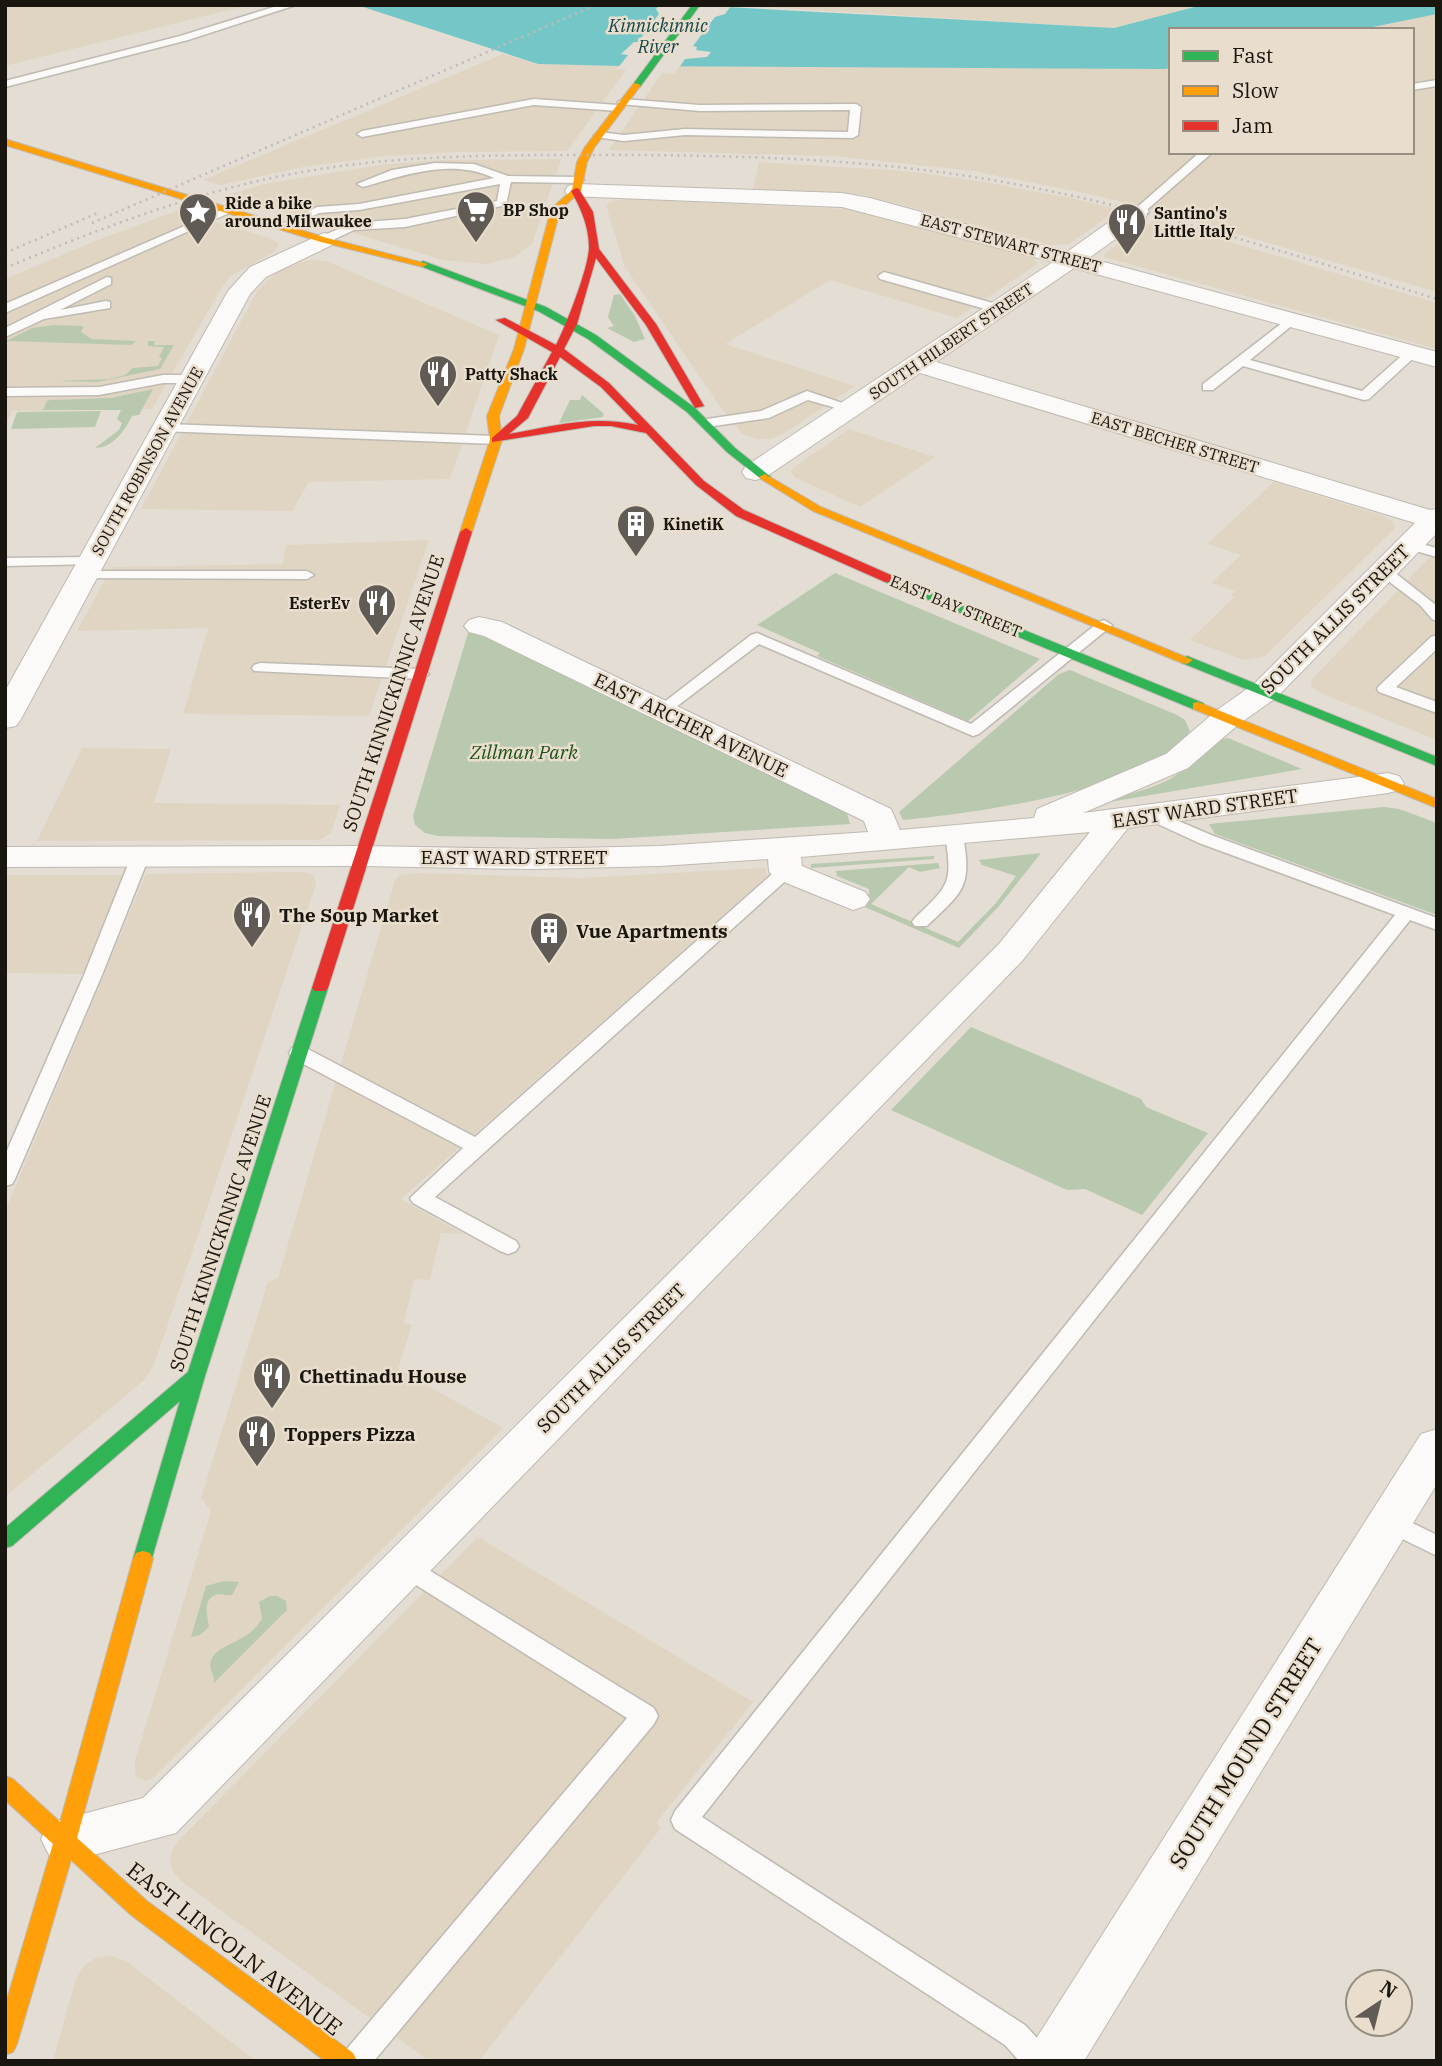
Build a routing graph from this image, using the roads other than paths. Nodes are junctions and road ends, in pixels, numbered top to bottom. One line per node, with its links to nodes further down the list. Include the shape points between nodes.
1 (290, 5): 4 (lane)
2 (696, 5): 6 (main road, SOUTH KINNICKINNIC AVENUE)
3 (1437, 83): 5 (lane)
4 (5, 84)
5 (1414, 88)
6 (621, 105): 7 (lane, via 534,103); 8 (main road, SOUTH KINNICKINNIC AVENUE); 8 (lane, via 856,107 853,135)
7 (362, 134)
8 (599, 135): 13 (main road, SOUTH KINNICKINNIC AVENUE, via 582,162)
9 (5, 142): 17 (main road)
10 (1205, 154): 18 (lane, SOUTH HILBERT STREET)
11 (506, 179): 12 (lane, via 491,170 446,167 400,170); 13 (lane); 15 (lane); 20 (lane, via 502,203 405,223)
12 (363, 184)
13 (577, 186): 22 (main road, SOUTH KINNICKINNIC AVENUE, via 556,209); 23 (main road, via 588,212); 24 (street, EAST STEWART STREET, via 842,200)
14 (330, 200): 16 (lane)
15 (359, 207): 16 (lane); 20 (lane)
16 (317, 210): 19 (lane)
17 (230, 211): 19 (main road); 33 (lane)
18 (1138, 212): 24 (street, SOUTH HILBERT STREET)
19 (282, 227): 21 (main road)
20 (352, 227): 21 (lane)
21 (324, 240): 26 (main road, via 375,248); 28 (main road, via 351,260); 46 (street, SOUTH ROBINSON AVENUE, via 248,280)
22 (547, 243): 25 (main road); 31 (main road, SOUTH KINNICKINNIC AVENUE)
23 (594, 248): 38 (main road); 50 (main road, via 689,384)
24 (1071, 260): 34 (street, SOUTH HILBERT STREET); 37 (street, EAST STEWART STREET)
25 (521, 261)
26 (444, 269): 27 (main road); 31 (main road)
27 (484, 269)
28 (382, 272)
29 (884, 276): 34 (lane)
30 (107, 281): 36 (lane)
31 (530, 304): 38 (main road, EAST BAY STREET); 39 (main road, SOUTH KINNICKINNIC AVENUE)
32 (106, 305): 36 (lane)
33 (5, 309)
34 (999, 309): 45 (street, SOUTH HILBERT STREET)
35 (486, 313): 39 (main road)
36 (37, 318): 40 (lane)
37 (1292, 320): 42 (street, EAST STEWART STREET); 44 (lane)
38 (572, 324): 41 (main road); 50 (main road, EAST BAY STREET)
39 (523, 330): 41 (main road, EAST BAY STREET); 53 (main road, SOUTH KINNICKINNIC AVENUE, via 493,416)
40 (5, 333)
41 (559, 351): 52 (main road, EAST BAY STREET, via 605,385); 53 (main road, via 522,418)
42 (1413, 353): 43 (street, EAST STEWART STREET); 44 (lane, via 1364,396)
43 (1437, 359)
44 (1241, 361): 47 (lane)
45 (917, 364): 49 (street, SOUTH HILBERT STREET); 56 (street, EAST BECHER STREET)
46 (192, 379): 48 (lane, via 163,379 99,391); 51 (street, SOUTH ROBINSON AVENUE)
47 (1208, 387)
48 (5, 392)
49 (850, 408): 50 (lane, via 807,395 764,415); 54 (street, SOUTH HILBERT STREET)
50 (708, 423): 54 (main road, EAST BAY STREET, via 735,454)
51 (166, 428): 53 (lane); 59 (street, SOUTH ROBINSON AVENUE)
52 (650, 431): 53 (main road, via 594,423); 55 (main road, EAST BAY STREET, via 700,483)
53 (496, 440): 68 (main road, SOUTH KINNICKINNIC AVENUE)
54 (743, 481): 55 (main road); 63 (main road, EAST BAY STREET)
55 (740, 513): 66 (main road, EAST BAY STREET)
56 (1435, 519): 57 (street, SOUTH ALLIS STREET)
57 (1423, 549): 60 (street, SOUTH ALLIS STREET)
58 (5, 562): 59 (lane)
59 (88, 568): 61 (lane); 73 (street, SOUTH ROBINSON AVENUE)
60 (1384, 571): 62 (lane); 69 (street, SOUTH ALLIS STREET)
61 (307, 575)
62 (1437, 615)
63 (1104, 625): 66 (lane); 69 (main road, EAST BAY STREET)
64 (479, 626): 71 (street, EAST ARCHER AVENUE, via 492,628)
65 (1437, 640): 70 (lane, via 1385,689)
66 (1070, 653): 71 (lane, via 973,731 757,638); 72 (main road, EAST BAY STREET)
67 (260, 668): 68 (lane)
68 (421, 674): 82 (main road, SOUTH KINNICKINNIC AVENUE)
69 (1265, 691): 72 (street, SOUTH ALLIS STREET); 74 (main road, EAST BAY STREET)
70 (1437, 708)
71 (662, 710): 81 (street, EAST ARCHER AVENUE, via 879,816)
72 (1228, 717): 76 (main road, EAST BAY STREET); 79 (street, EAST WARD STREET, via 1177,761)
73 (5, 719)
74 (1420, 755): 75 (main road, EAST BAY STREET); 76 (main road)
75 (1437, 762)
76 (1388, 783): 77 (main road, EAST BAY STREET); 78 (street, EAST WARD STREET)
77 (1437, 804)
78 (1135, 817): 79 (street, EAST WARD STREET); 87 (lane); 99 (street, SOUTH ALLIS STREET, via 1010,953)
79 (1022, 828): 80 (street, EAST WARD STREET)
80 (954, 835): 81 (street, EAST WARD STREET); 88 (lane, via 961,873 954,890)
81 (887, 841): 85 (street, EAST WARD STREET)
82 (363, 856): 84 (street, EAST WARD STREET); 85 (street, EAST WARD STREET); 90 (main road, SOUTH KINNICKINNIC AVENUE)
83 (5, 857): 84 (street, EAST WARD STREET)
84 (140, 857): 92 (lane)
85 (784, 859): 86 (street); 91 (lane)
86 (853, 899)
87 (1406, 913): 89 (lane); 105 (lane, via 684,1820 1015,2035)
88 (921, 922)
89 (1437, 924)
90 (299, 1053): 91 (lane); 94 (main road, SOUTH KINNICKINNIC AVENUE)
91 (477, 1147): 93 (lane, via 420,1198)
92 (5, 1179)
93 (508, 1246)
94 (196, 1376): 97 (main road); 101 (main road, SOUTH KINNICKINNIC AVENUE)
95 (1437, 1446): 96 (street, SOUTH MOUND STREET)
96 (1390, 1522): 98 (lane); 106 (street, SOUTH MOUND STREET)
97 (6, 1538)
98 (1437, 1545)
99 (405, 1566): 101 (street, SOUTH ALLIS STREET, via 158,1817); 104 (lane, via 645,1716)
100 (5, 1786): 101 (main road, EAST LINCOLN AVENUE)
101 (66, 1839): 102 (main road, SOUTH KINNICKINNIC AVENUE); 103 (main road, EAST LINCOLN AVENUE, via 139,1908)
102 (5, 2044)
103 (345, 2061)
104 (355, 2061)
105 (1039, 2061)
106 (1053, 2061)

